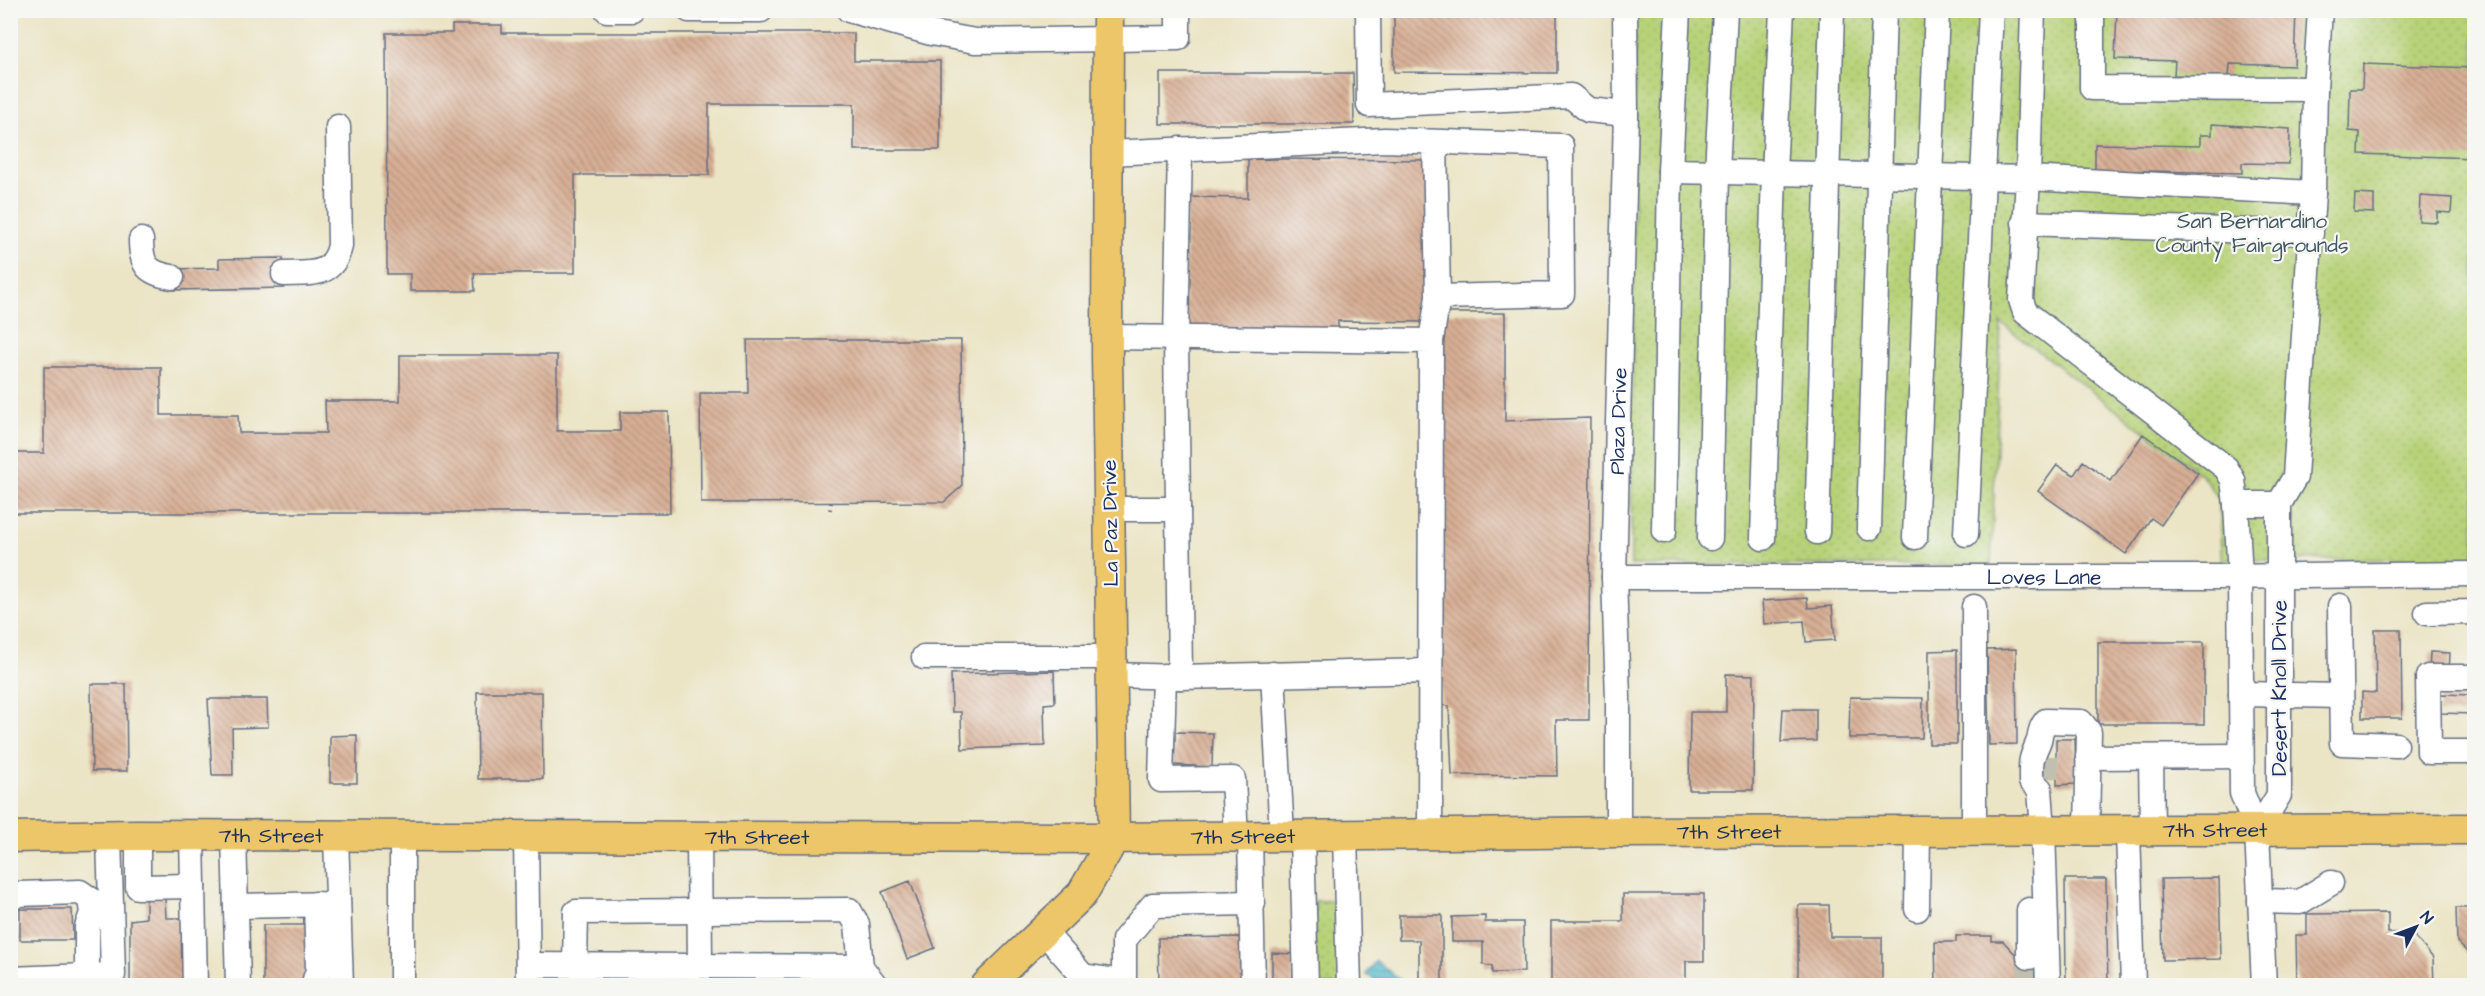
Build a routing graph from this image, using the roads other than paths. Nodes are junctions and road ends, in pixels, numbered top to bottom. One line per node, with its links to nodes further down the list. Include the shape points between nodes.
1 (607, 10): 2 (street)
2 (632, 10)
3 (689, 10): 4 (street)
4 (761, 10)
5 (849, 10): 19 (street, via 975,41)
6 (1178, 10): 19 (street, via 1178,38)
7 (1368, 10): 21 (street, via 1369,105 1571,96 1588,110)
8 (1625, 10): 21 (street, Plaza Drive)
9 (1678, 10): 26 (street)
10 (1725, 10): 27 (street)
11 (1782, 10): 28 (street)
12 (1832, 10): 29 (street)
13 (1884, 10): 30 (street)
14 (1938, 10): 31 (street)
15 (1990, 10): 32 (street)
16 (2033, 10): 33 (street)
17 (2092, 10): 20 (street, via 2092,88)
18 (2320, 10): 20 (street)
19 (1108, 24): 25 (main road, La Paz Drive)
20 (2315, 89): 34 (street)
21 (1626, 114): 57 (street, Plaza Drive)
22 (330, 127): 38 (street, via 340,246 337,258 330,267 316,273)
23 (1435, 142): 24 (street, via 1385,140); 40 (street); 40 (street, via 1561,146 1562,294)
24 (1180, 150): 25 (street); 42 (street)
25 (1108, 153): 41 (main road, La Paz Drive)
26 (1670, 171): 27 (street); 49 (street)
27 (1718, 172): 28 (street); 53 (street)
28 (1774, 173): 29 (street); 54 (street)
29 (1827, 174): 30 (street); 50 (street)
30 (1879, 175): 31 (street); 48 (street)
31 (1930, 176): 32 (street); 52 (street)
32 (1984, 177): 33 (street); 51 (street)
33 (2028, 178): 34 (street); 35 (street)
34 (2313, 193): 36 (street)
35 (2024, 223): 36 (street); 44 (street, Desert Knoll Drive, via 2021,300 2025,312 2226,468 2233,480)
36 (2311, 233): 45 (street, via 2295,477)
37 (141, 240): 39 (street, via 141,256 148,268)
38 (284, 274)
39 (172, 277)
40 (1438, 297): 43 (street)
41 (1108, 337): 42 (street); 46 (main road, La Paz Drive)
42 (1176, 338): 43 (street); 47 (street)
43 (1431, 341): 65 (street)
44 (2236, 504): 45 (street); 58 (street, Desert Knoll Drive)
45 (2279, 504): 56 (street, Desert Knoll Drive)
46 (1110, 509): 47 (street); 64 (main road, La Paz Drive)
47 (1178, 509): 67 (street)
48 (1869, 528)
49 (1664, 531)
50 (1816, 532)
51 (1966, 534)
52 (1915, 537)
53 (1710, 538)
54 (1763, 538)
55 (2475, 574): 56 (street, Loves Lane)
56 (2280, 575): 58 (street, Loves Lane); 70 (street, Desert Knoll Drive)
57 (1614, 577): 58 (street, Loves Lane); 84 (street, Plaza Drive)
58 (2240, 577): 69 (street, Desert Knoll Drive)
59 (2340, 606): 71 (street)
60 (1974, 607): 78 (street)
61 (2475, 612): 62 (street)
62 (2427, 613)
63 (924, 657): 64 (street)
64 (1112, 666): 67 (street); 97 (main road, La Paz Drive)
65 (1430, 671): 66 (street); 85 (street)
66 (1273, 674): 67 (street); 90 (street)
67 (1172, 676): 95 (street, via 1161,780 1233,779)
68 (2475, 677): 73 (street, via 2428,677 2428,688 2429,752)
69 (2241, 694): 70 (street); 74 (street, Desert Knoll Drive)
70 (2279, 695): 71 (street); 83 (street, Desert Knoll Drive, via 2279,795)
71 (2341, 696): 72 (street, via 2342,743)
72 (2396, 744)
73 (2475, 752)
74 (2241, 756): 76 (street); 83 (street, Desert Knoll Drive, via 2242,793)
75 (2088, 757): 76 (street); 79 (street, via 2089,732 2081,722 2046,721 2040,729); 80 (street)
76 (2151, 757): 81 (street)
77 (2475, 829): 83 (main road, 7th Street)
78 (1974, 830): 79 (main road, 7th Street); 82 (main road, 7th Street)
79 (2043, 830): 80 (main road, 7th Street); 127 (street)
80 (2087, 830): 81 (main road, 7th Street)
81 (2140, 830): 83 (main road, 7th Street); 128 (street)
82 (1918, 831): 84 (main road, 7th Street); 105 (street)
83 (2257, 831): 101 (street, Desert Knoll Drive)
84 (1618, 832): 85 (main road, 7th Street)
85 (1430, 833): 86 (main road, 7th Street)
86 (1345, 834): 90 (main road, 7th Street); 126 (street)
87 (124, 835): 88 (main road, 7th Street); 96 (main road, 7th Street); 99 (street, via 138,887); 114 (street, via 113,975)
88 (192, 835): 89 (main road, 7th Street); 99 (street)
89 (234, 835): 91 (main road, 7th Street); 104 (street)
90 (1292, 835): 95 (main road, 7th Street); 125 (street)
91 (336, 836): 92 (main road, 7th Street); 103 (street)
92 (402, 836): 93 (main road, 7th Street); 121 (street)
93 (525, 836): 94 (main road, 7th Street); 113 (street)
94 (699, 836): 97 (main road, 7th Street); 107 (street)
95 (1243, 836): 97 (main road, 7th Street); 102 (street)
96 (10, 837)
97 (1114, 838): 108 (main road, via 1082,894)
98 (2331, 883): 101 (street, via 2300,902)
99 (193, 886): 117 (street)
100 (10, 899): 114 (street, via 18,894 80,892 90,899)
101 (2260, 901): 129 (street, Desert Knoll Drive)
102 (1253, 903): 116 (street, via 1153,905 1124,940); 124 (street)
103 (327, 904): 104 (street); 119 (street); 120 (street)
104 (236, 906): 118 (street)
105 (1917, 909)
106 (2028, 910): 109 (street)
107 (700, 911): 110 (street, via 576,912); 111 (street); 112 (street, via 849,910 857,924)
108 (1044, 932): 116 (street, via 1083,976); 123 (main road)
109 (2029, 957)
110 (574, 966): 111 (street); 113 (street)
111 (700, 966): 112 (street)
112 (861, 967): 122 (street)
113 (528, 975)
114 (87, 976): 115 (street)
115 (10, 979)
116 (1124, 984)
117 (195, 986)
118 (238, 986)
119 (313, 986)
120 (341, 986)
121 (402, 986)
122 (876, 986)
123 (986, 986)
124 (1253, 986)
125 (1306, 986)
126 (1349, 986)
127 (2048, 986)
128 (2133, 986)
129 (2264, 986)

